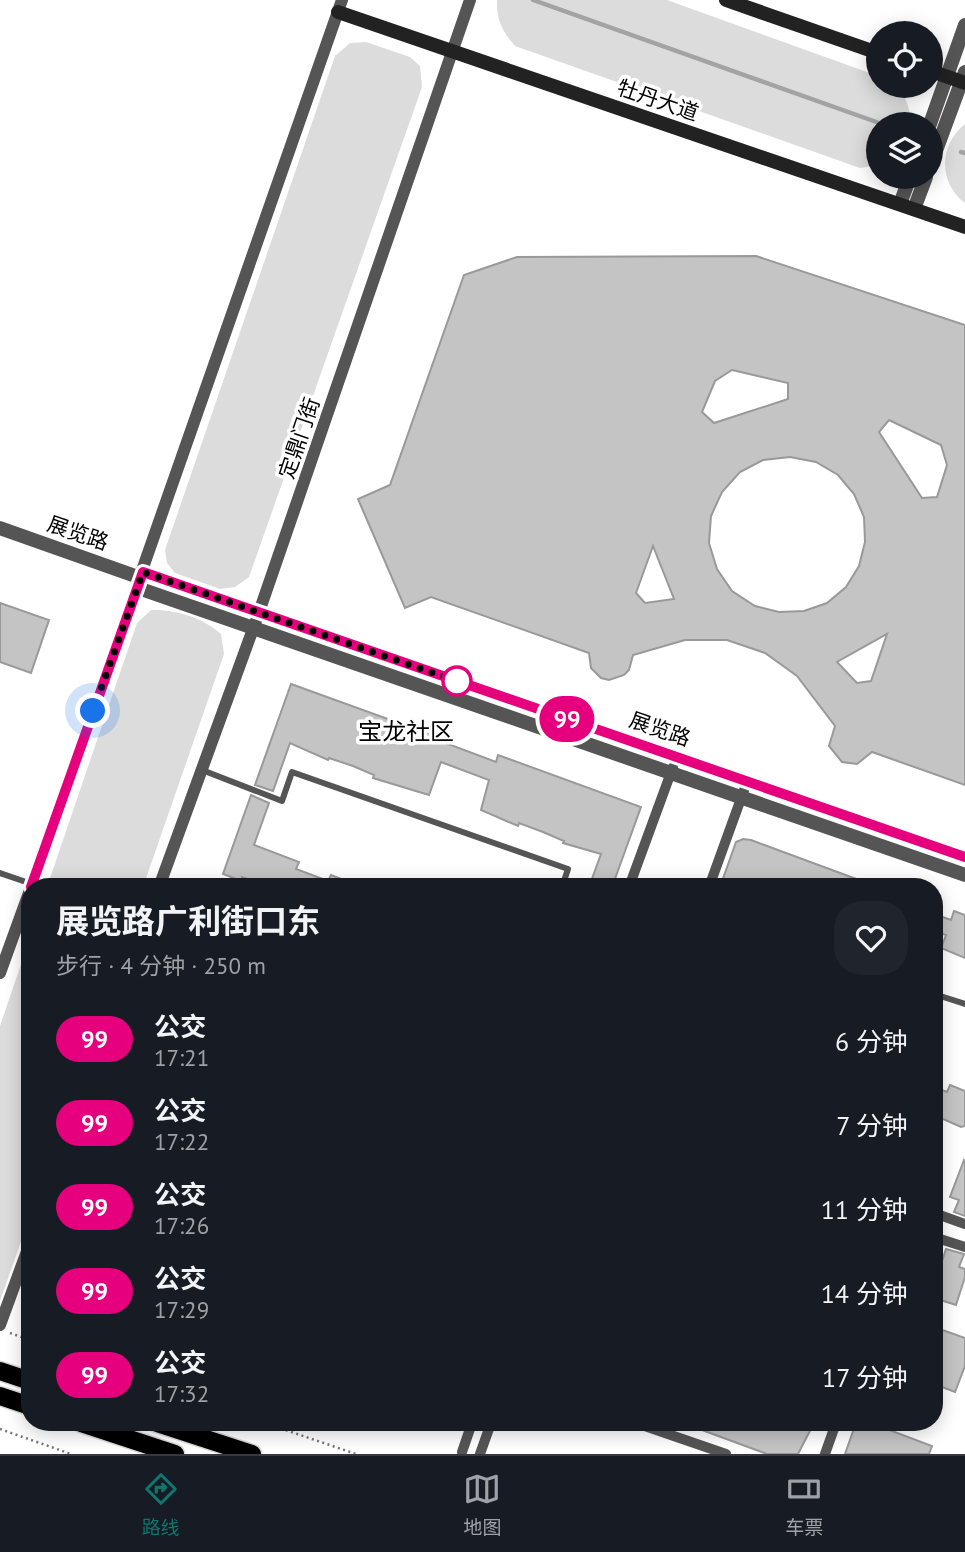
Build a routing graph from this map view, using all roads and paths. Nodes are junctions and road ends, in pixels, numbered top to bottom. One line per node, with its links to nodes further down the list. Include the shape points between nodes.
1 (470, 0): 6 (street, 定鼎门街)
2 (726, 0): 5 (main road)
3 (340, 6): 6 (main road, 牡丹大道); 15 (street)
4 (965, 25): 7 (street)
5 (866, 48)
6 (452, 52): 12 (main road, 牡丹大道); 16 (street, 定鼎门街)
7 (960, 78): 8 (street); 9 (street)
8 (938, 112)
9 (943, 128)
10 (909, 189): 12 (street)
11 (918, 189): 12 (street)
12 (907, 207): 13 (main road, 牡丹大道)
13 (965, 227)
14 (0, 528): 15 (street, 展览路)
15 (141, 579): 16 (street, 展览路); 17 (street, 展览路); 26 (street)
16 (259, 612): 17 (street, 定鼎门街); 18 (street, 展览路)
17 (253, 628): 19 (street, 定鼎门街); 20 (street, 展览路)
18 (676, 757): 20 (street); 21 (street, 展览路)
19 (202, 770): 27 (street, 定鼎门街); 28 (lane, via 282,801 292,772 568,869)
20 (671, 773): 22 (street, 展览路); 29 (street)
21 (747, 782): 22 (street); 23 (street, 展览路)
22 (741, 797): 25 (street, 展览路); 30 (street)
23 (965, 857)
24 (0, 873): 31 (lane)
25 (965, 875)
26 (34, 878)
27 (162, 878)
28 (565, 878)
29 (632, 878)
30 (712, 878)
31 (21, 882)
32 (21, 915): 33 (street)
33 (0, 973)
34 (943, 996): 35 (lane)
35 (965, 1004)
36 (943, 1216): 37 (street)
37 (965, 1224)
38 (943, 1240): 39 (street)
39 (965, 1247)
40 (21, 1269): 41 (street)
41 (0, 1328): 42 (path)
42 (21, 1336)
43 (0, 1371): 44 (main road)
44 (21, 1378)
45 (0, 1396): 46 (main road)
46 (21, 1403)
47 (0, 1429): 56 (path)
48 (105, 1431): 57 (main road)
49 (182, 1431): 58 (main road)
50 (288, 1431): 59 (path)
51 (469, 1431): 55 (street)
52 (488, 1431): 60 (street)
53 (659, 1431): 61 (street)
54 (833, 1431): 62 (street)
55 (461, 1453)
56 (71, 1454)
57 (175, 1454)
58 (252, 1454)
59 (356, 1454)
60 (480, 1454)
61 (726, 1454)
62 (825, 1454)

